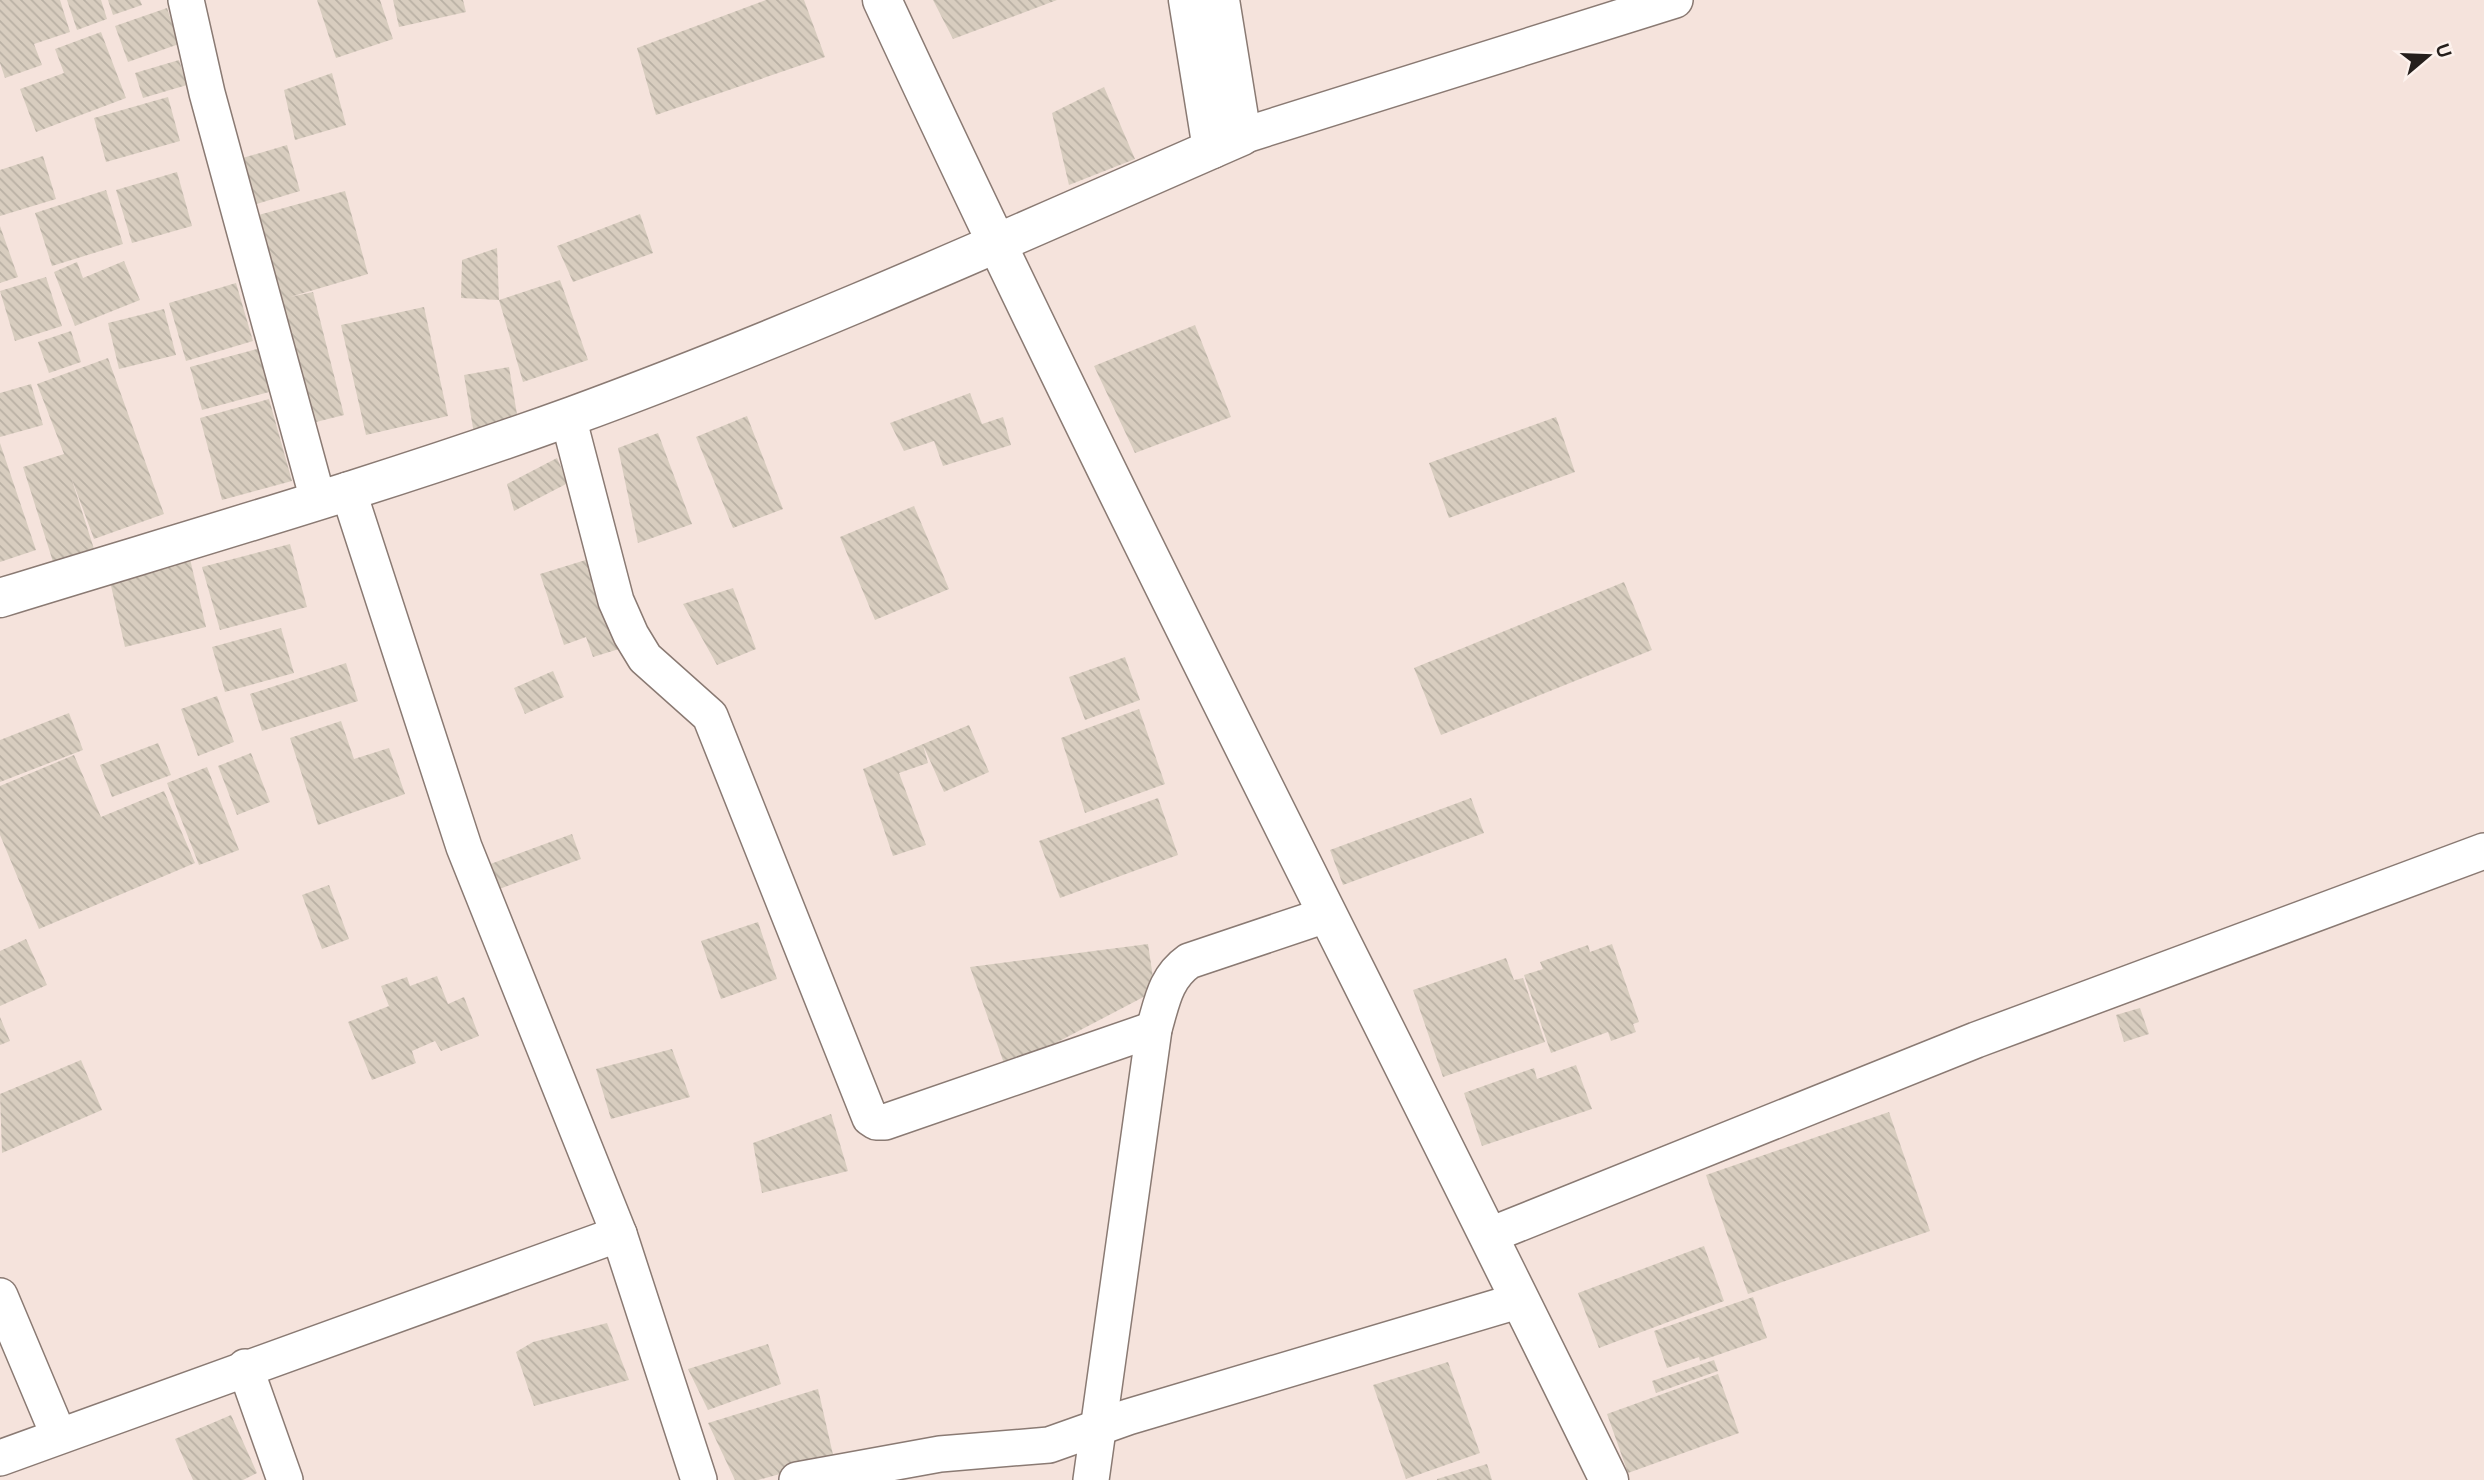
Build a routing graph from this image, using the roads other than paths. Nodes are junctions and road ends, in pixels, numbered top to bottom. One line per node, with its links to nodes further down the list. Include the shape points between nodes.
1 (882, 0): 7 (main road)
2 (1188, 0): 6 (main road)
3 (1220, 0): 6 (main road)
4 (1675, 0): 6 (street)
5 (188, 1): 9 (street, via 207,93)
6 (1227, 143): 7 (main road)
7 (995, 243): 8 (main road, via 728,357); 12 (main road)
8 (568, 417): 9 (main road); 13 (street, via 621,613 645,658 710,716 870,1118 885,1122)
9 (333, 495): 10 (main road); 14 (street, via 464,847)
10 (0, 598)
11 (2484, 851): 15 (street, via 1976,1040)
12 (1325, 915): 13 (street, via 1189,961 1175,970); 15 (main road)
13 (1154, 1029): 19 (street)
14 (619, 1234): 18 (street); 23 (street)
15 (1489, 1236): 17 (main road)
16 (0, 1296): 20 (street)
17 (1521, 1300): 19 (street); 26 (main road)
18 (245, 1367): 20 (street); 22 (street)
19 (1099, 1428): 24 (street, via 1049,1445 940,1454); 25 (street)
20 (58, 1434): 21 (street)
21 (0, 1458)
22 (285, 1480)
23 (699, 1480)
24 (797, 1480)
25 (1091, 1480)
26 (1609, 1480)

